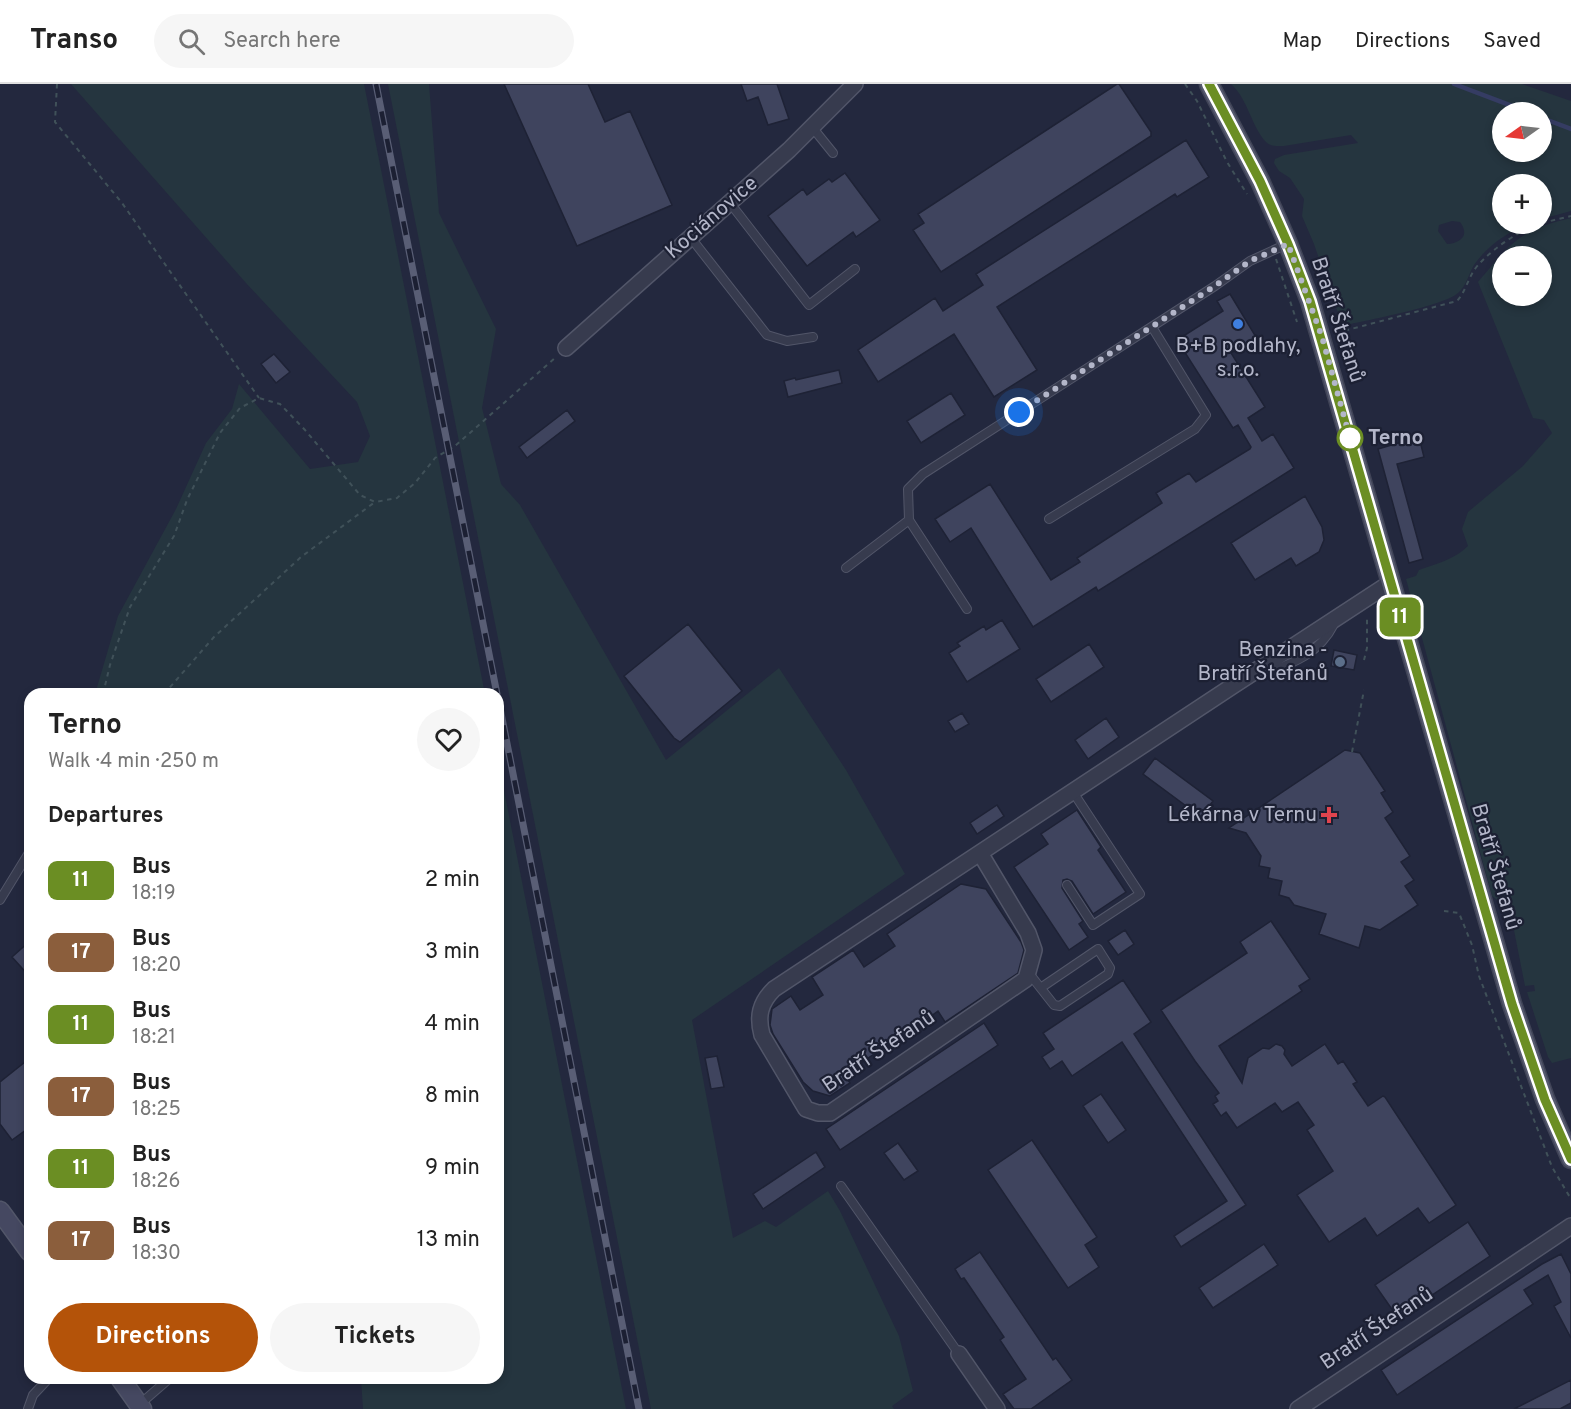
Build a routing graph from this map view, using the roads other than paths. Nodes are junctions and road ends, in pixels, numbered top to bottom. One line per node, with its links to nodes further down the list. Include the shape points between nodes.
1 (855, 84): 3 (street, Kociánovice)
2 (1209, 84): 7 (main road, Bratří Štefanů, via 1260,181)
3 (812, 127): 4 (lane); 5 (street, Kociánovice)
4 (833, 153)
5 (730, 203): 6 (street, Kociánovice); 8 (lane, via 809,305)
6 (691, 238): 10 (lane, via 767,335 787,341); 11 (street, Kociánovice)
7 (1281, 247): 9 (lane, via 1250,261); 15 (main road, Bratří Štefanů, via 1322,337)
8 (855, 269)
9 (1152, 327): 12 (lane, via 1206,415 1195,429); 13 (lane, via 923,474 908,489)
10 (813, 337)
11 (566, 348)
12 (1049, 519)
13 (909, 520): 14 (lane); 16 (lane)
14 (846, 568)
15 (1390, 583): 17 (street, Bratří Štefanů); 24 (main road, Bratří Štefanů, via 1512,1004 1541,1089)
16 (967, 609)
17 (1073, 792): 18 (street, Bratří Štefanů); 20 (lane, via 1140,894 1093,925)
18 (980, 853): 22 (street, via 1028,933 1034,950); 22 (street, Bratří Štefanů, via 774,989 764,999 759,1013 762,1035 806,1109 831,1113 1026,980)
19 (24, 861): 21 (lane)
20 (1067, 885)
21 (0, 900)
22 (1028, 972): 23 (lane)
23 (1042, 987): 23 (lane, via 1054,1005 1060,1006 1108,974 1110,968 1098,949)
24 (1571, 1159)
25 (841, 1186): 29 (lane)
26 (0, 1211): 28 (main road)
27 (1571, 1227): 36 (street, Bratří Štefanů)
28 (24, 1244)
29 (959, 1354): 35 (street)
30 (44, 1384): 34 (lane, via 33,1395)
31 (124, 1384): 33 (main road)
32 (164, 1384): 33 (lane)
33 (141, 1407)
34 (28, 1409)
35 (997, 1409)
36 (1298, 1409)

